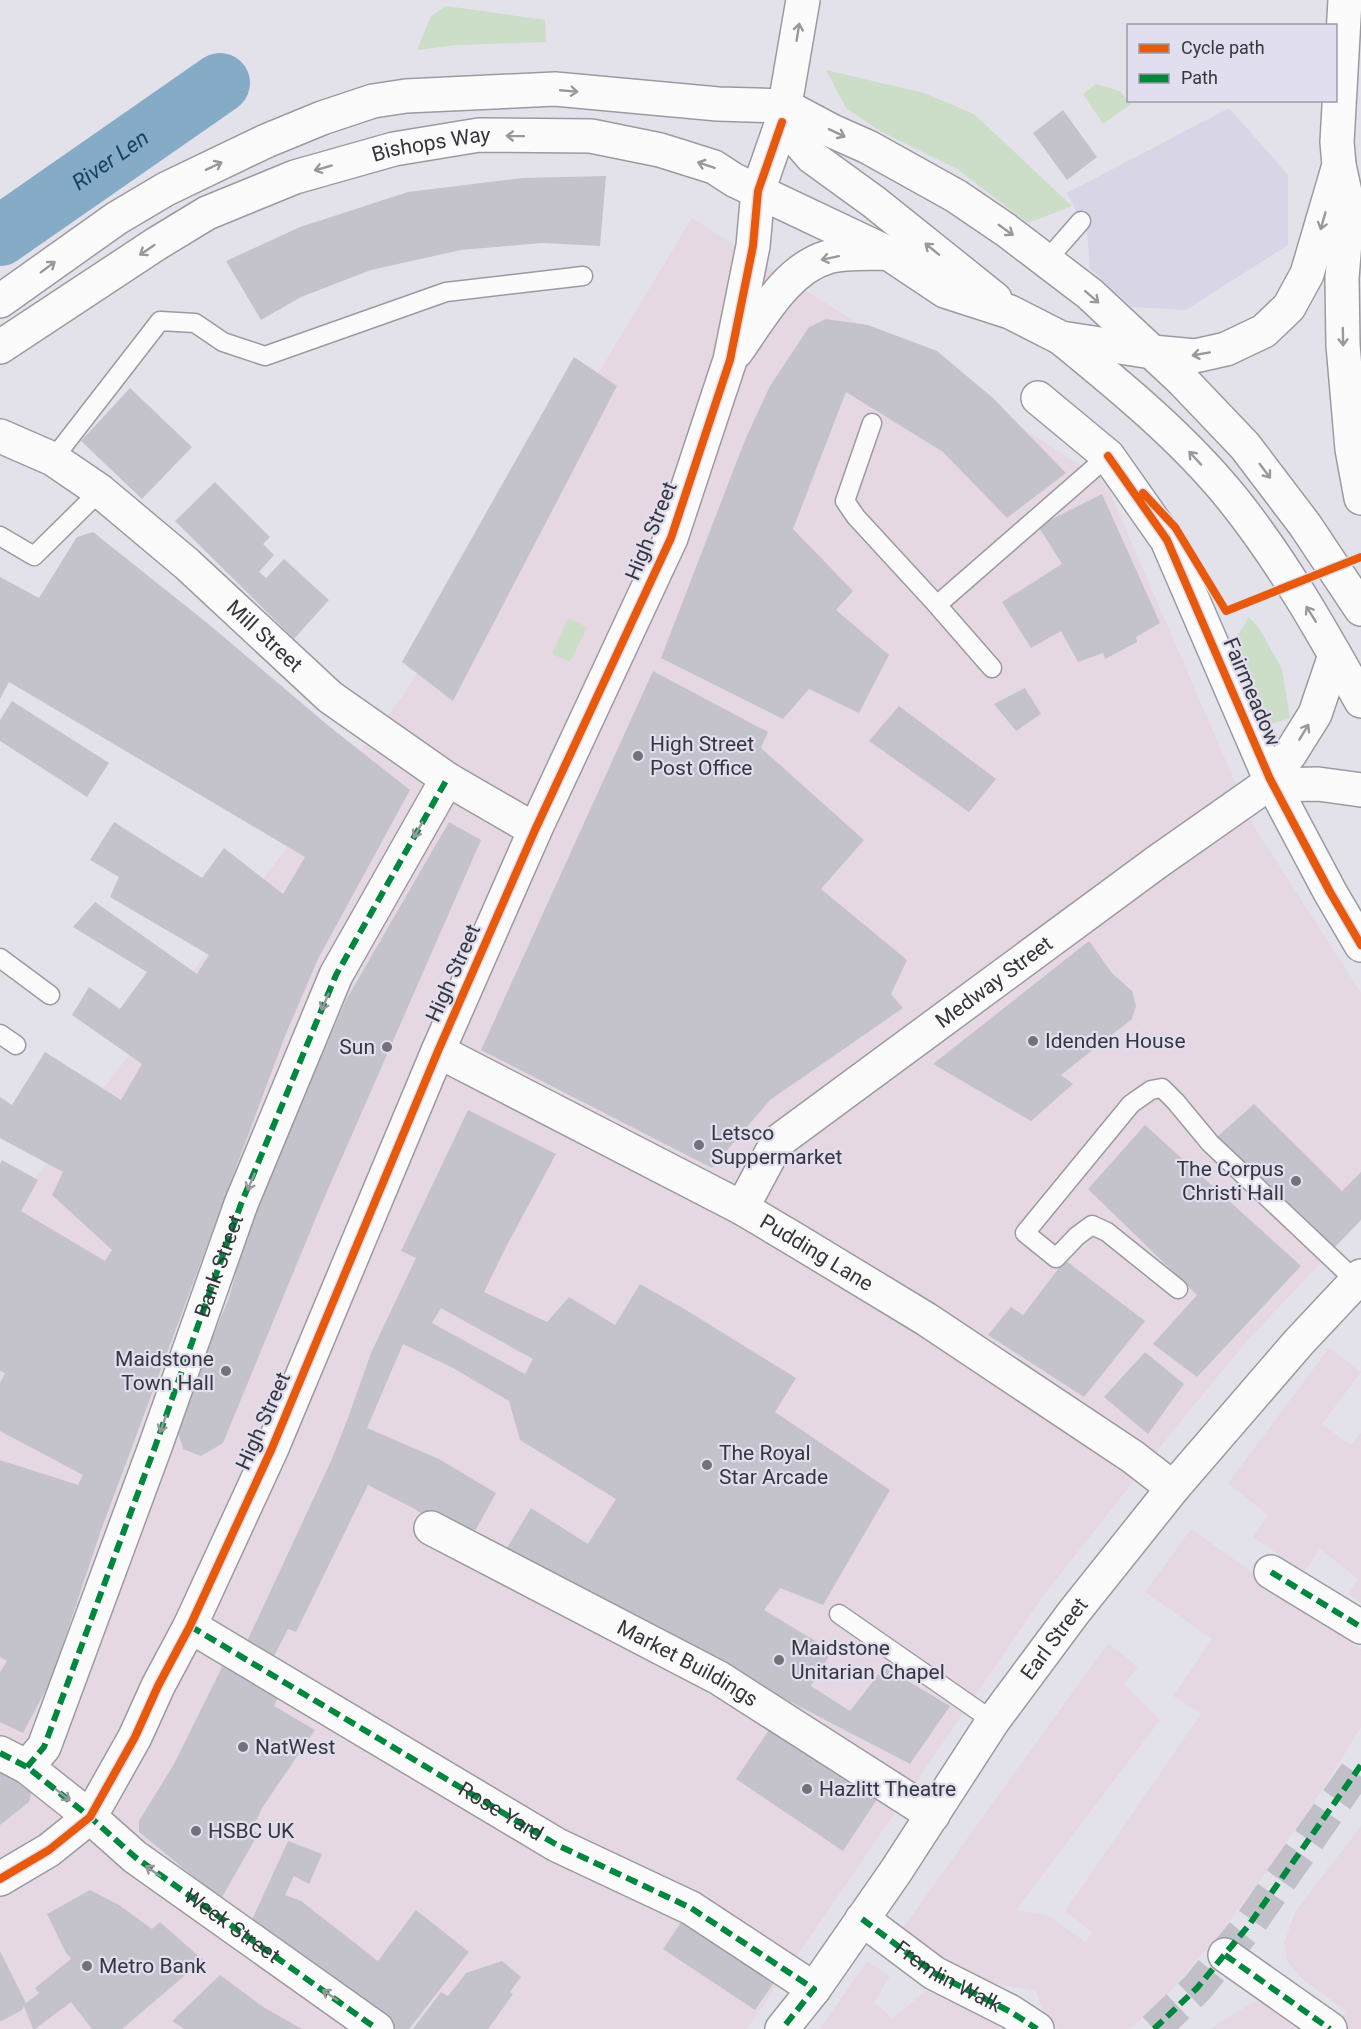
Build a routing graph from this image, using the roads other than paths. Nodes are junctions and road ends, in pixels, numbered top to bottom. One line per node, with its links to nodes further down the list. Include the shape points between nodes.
1 (803, 0): 3 (main road, High Street, one-way to 1)
2 (1345, 0): 4 (main road)
3 (784, 114): 5 (main road, High Street); 8 (main road, one-way to 8, via 868,147 956,196); 10 (main road, one-way to 3, via 85,239 166,189 266,141 373,101 555,89); 11 (main road, one-way to 3, via 874,202 812,158)
4 (1338, 151): 14 (main road, one-way to 14, via 1307,274 1289,307 1264,331 1226,349 1195,356); 22 (main road, one-way to 22, via 1348,206 1342,278 1343,345)
5 (758, 191): 7 (main road, Bishops Way); 13 (main road, Bishops Way, one-way to 13, via 706,165 660,150 591,136 478,135 394,149 295,177 207,213); 15 (main road, High Street, via 753,246)
6 (1081, 221): 8 (lane)
7 (888, 253): 11 (main road, Bishops Way, via 945,291); 15 (main road, High Street, one-way to 15, via 829,257 804,267 779,293)
8 (1046, 261): 14 (main road, one-way to 14, via 1090,294)
9 (583, 276): 20 (lane, via 446,292 265,356 223,342 195,323 160,321)
10 (0, 301)
11 (1010, 312): 12 (main road)
12 (1061, 338): 14 (main road); 26 (main road, one-way to 12, via 1285,572 1230,496 1140,404)
13 (0, 347)
14 (1152, 352): 25 (main road, one-way to 25, via 1245,446 1305,525)
15 (730, 360): 32 (main road, High Street, via 671,538)
16 (1038, 398): 19 (main road, Fairmeadow)
17 (872, 423): 24 (lane, via 845,501)
18 (0, 436): 20 (main road, Mill Street)
19 (1108, 456): 24 (lane); 30 (main road, Fairmeadow, via 1167,540)
20 (53, 459): 21 (main road, Mill Street)
21 (100, 491): 23 (lane, via 34,556); 29 (main road, Mill Street, via 187,564 330,697)
22 (1361, 498)
23 (0, 536)
24 (937, 605): 27 (lane)
25 (1361, 609)
26 (1335, 655): 28 (main road); 30 (main road, Medway Street, one-way to 26, via 1315,714)
27 (992, 668)
28 (1361, 701)
29 (447, 779): 32 (main road, Mill Street); 49 (main road, Bank Street, one-way to 49, via 336,975 241,1204 44,1747)
30 (1271, 782): 31 (main road); 33 (main road, Fairmeadow); 39 (main road, Medway Street, via 780,1140)
31 (1361, 790)
32 (536, 830): 38 (main road, High Street)
33 (1361, 945)
34 (0, 958): 35 (lane)
35 (50, 995)
36 (0, 1034): 37 (lane)
37 (16, 1045)
38 (438, 1051): 39 (main road, Pudding Lane); 46 (main road, High Street, via 272,1448)
39 (742, 1208): 42 (main road, Pudding Lane, via 926,1319 1134,1457)
40 (1358, 1278): 41 (lane, via 1210,1143 1162,1088 1151,1090 1131,1104 1025,1233 1056,1258 1092,1225 1107,1232); 42 (main road, Earl Street)
41 (1178, 1289)
42 (1173, 1488): 48 (main road, Earl Street)
43 (431, 1528): 50 (main road, Market Buildings, via 718,1678)
44 (1271, 1572): 47 (main road)
45 (839, 1614): 48 (lane)
46 (190, 1626): 51 (main road, High Street); 55 (main road, Rose Yard, via 557,1845 691,1908)
47 (1361, 1627)
48 (993, 1721): 50 (main road, Earl Street)
49 (14, 1760): 51 (main road, Week Street, one-way to 51)
50 (933, 1815): 53 (main road, Earl Street)
51 (90, 1817): 52 (main road, via 49,1850); 56 (main road, Week Street, one-way to 51, via 135,1857)
52 (0, 1879)
53 (862, 1919): 55 (main road, Earl Street); 58 (main road, Fremlin Walk, via 934,1973)
54 (1225, 1955): 59 (main road)
55 (814, 1989): 57 (main road, Earl Street)
56 (377, 2029)
57 (782, 2029)
58 (1037, 2029)
59 (1330, 2029)

